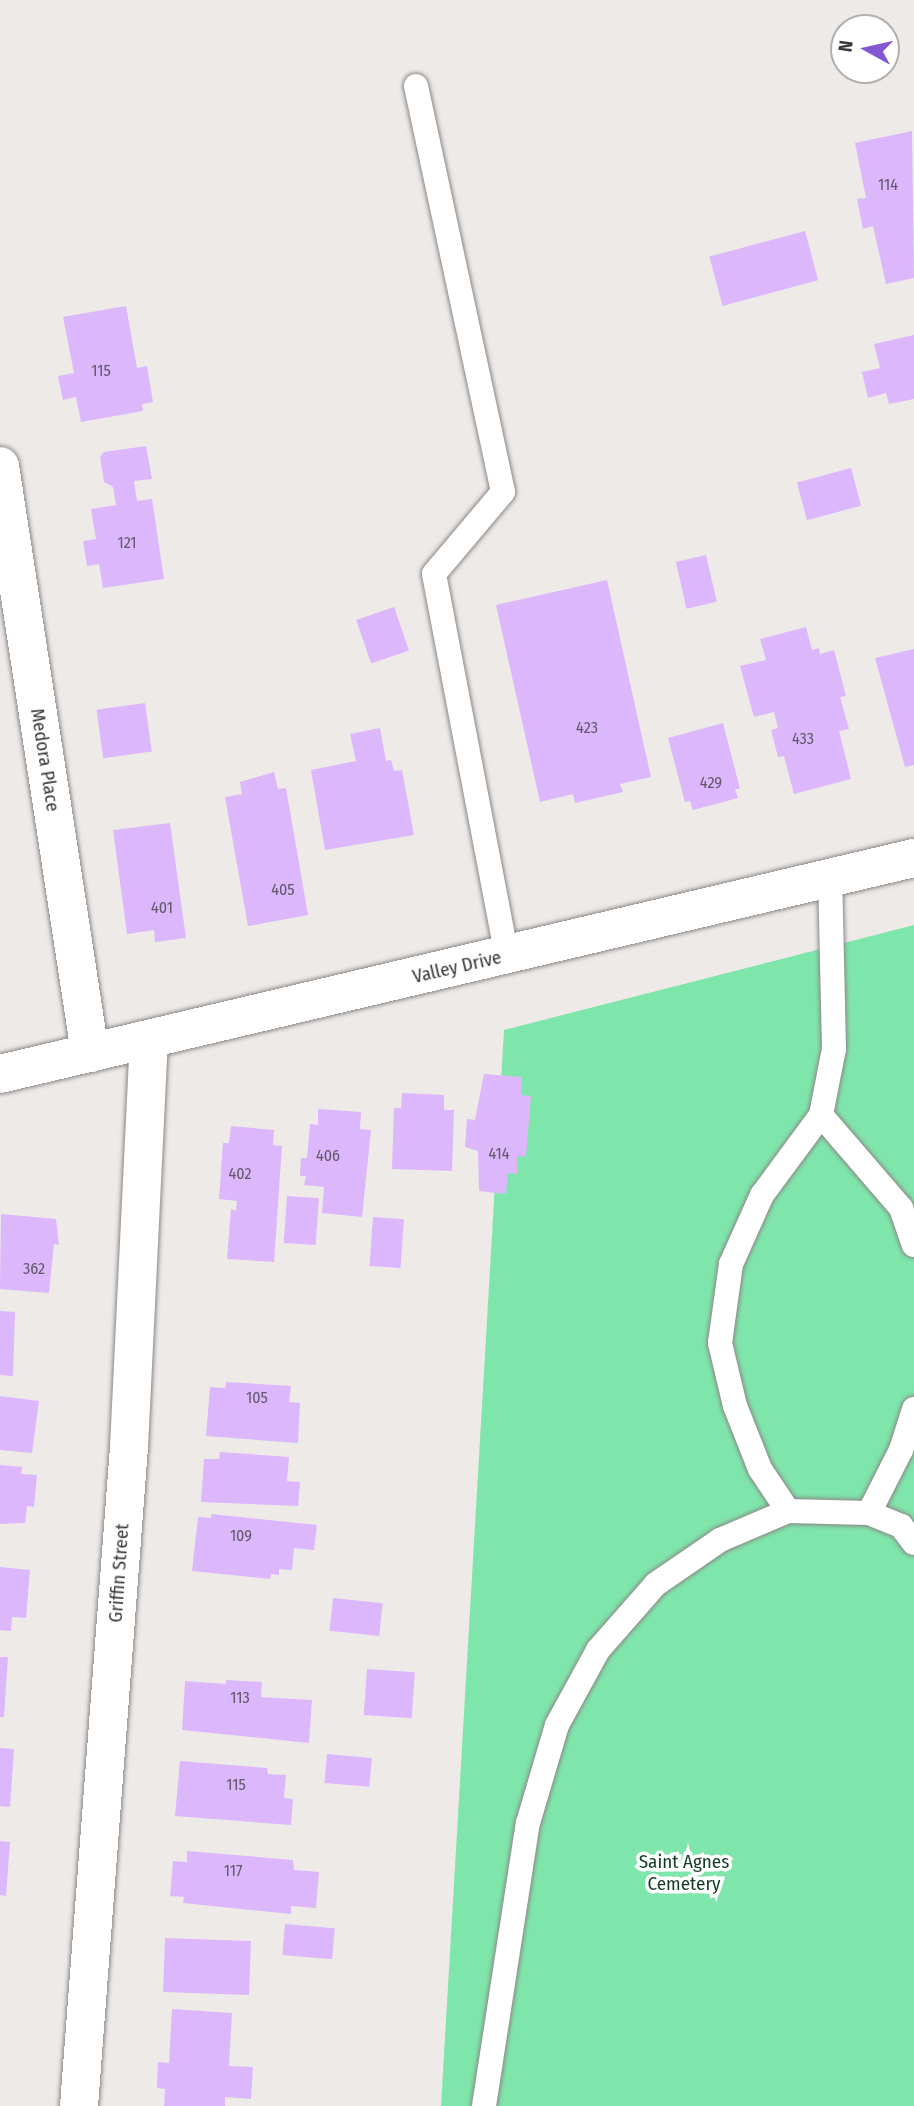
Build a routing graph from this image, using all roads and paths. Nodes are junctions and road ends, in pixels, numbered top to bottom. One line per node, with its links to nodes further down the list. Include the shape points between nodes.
1 (416, 86): 5 (lane, via 502,492 434,574)
2 (0, 467): 7 (street, Medora Place)
3 (914, 858): 4 (street, Valley Drive)
4 (830, 878): 5 (street, Valley Drive); 9 (lane, via 834,1049)
5 (507, 955): 6 (street, Valley Drive)
6 (149, 1039): 7 (street, Valley Drive); 15 (street, Griffin Street, via 129,1447)
7 (90, 1053): 8 (street, Valley Drive)
8 (0, 1074)
9 (821, 1115): 10 (lane, via 901,1208); 12 (lane, via 762,1195 731,1264 720,1343 735,1406 760,1469)
10 (914, 1245)
11 (914, 1409): 13 (lane, via 901,1450)
12 (788, 1511): 13 (lane); 16 (lane, via 720,1540 656,1584 598,1650 557,1725 528,1823)
13 (869, 1513): 14 (lane, via 901,1526)
14 (914, 1544)
15 (79, 2106)
16 (484, 2106)

